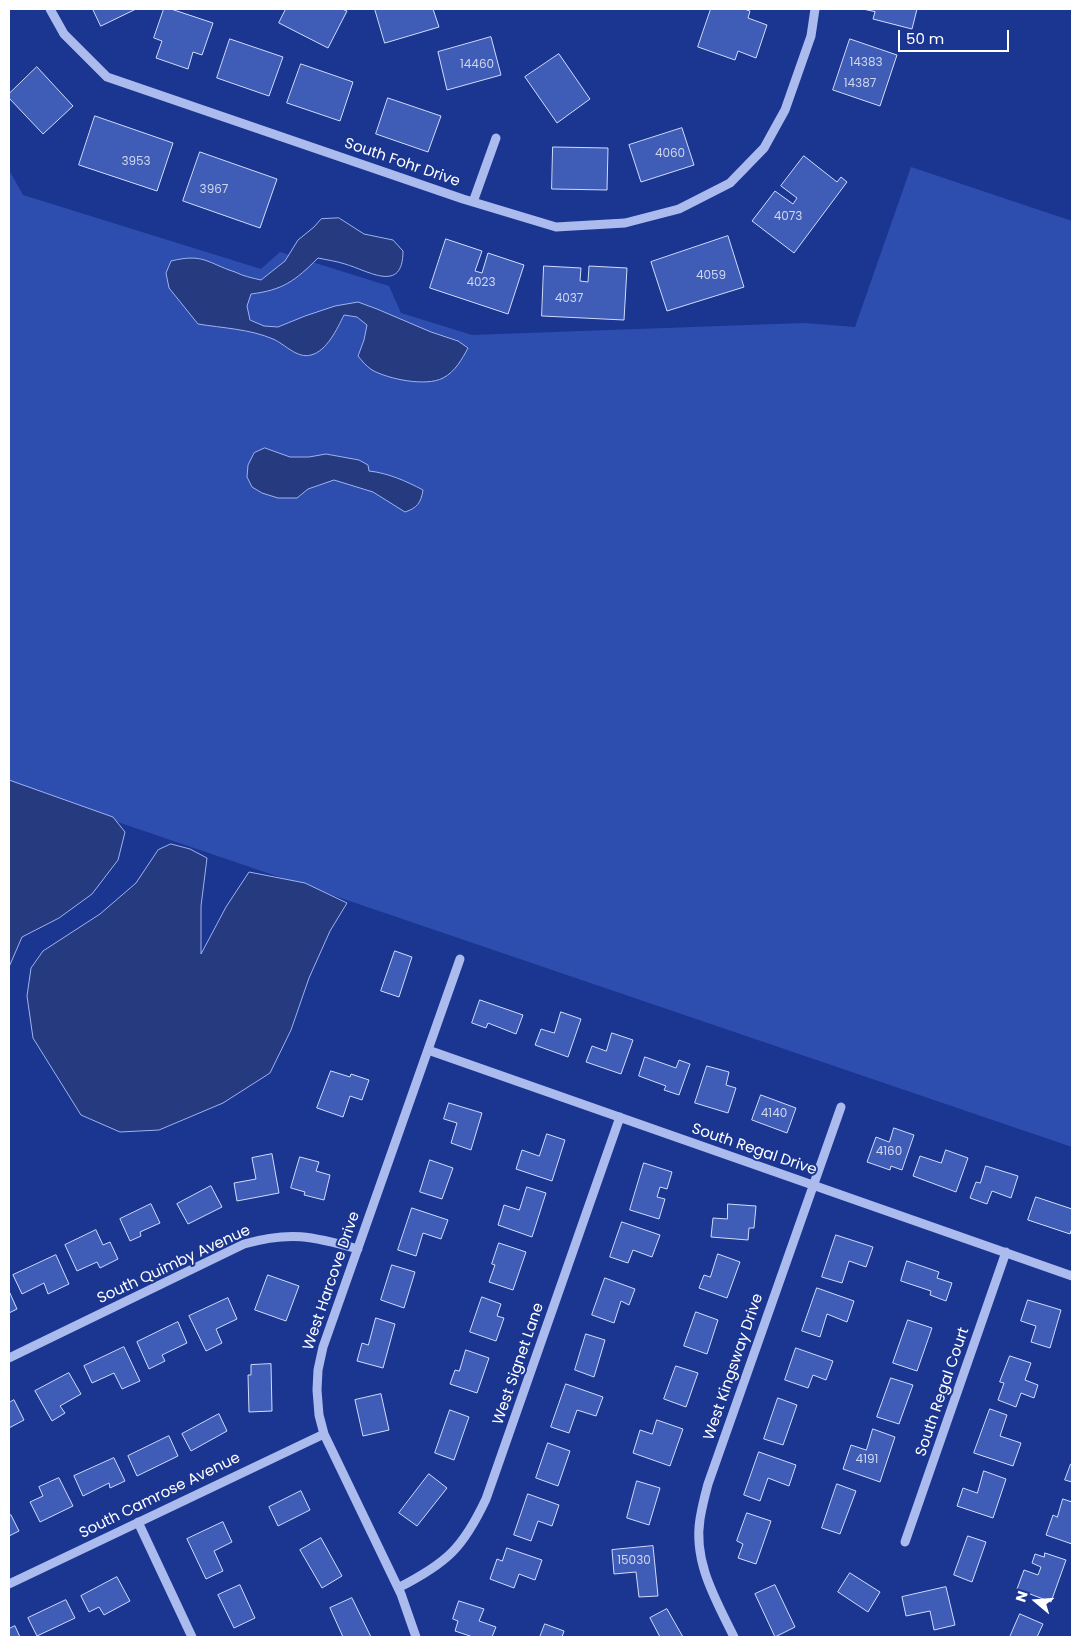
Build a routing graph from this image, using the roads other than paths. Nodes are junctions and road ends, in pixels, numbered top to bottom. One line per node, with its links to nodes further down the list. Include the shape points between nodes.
1 (50, 9): 4 (street, South Fohr Drive, via 64,34 107,77)
2 (815, 9): 4 (street, South Fohr Drive, via 811,36 784,110 764,148 730,183 678,209 625,223 556,227)
3 (496, 138): 4 (street)
4 (473, 202)
5 (460, 959): 6 (street, West Harcove Drive)
6 (428, 1050): 8 (street, South Regal Drive); 10 (street, West Harcove Drive)
7 (841, 1106): 9 (street, West Kingsway Drive)
8 (620, 1117): 9 (street, South Regal Drive); 18 (street, West Signet Lane, via 486,1499 473,1526 457,1547 438,1566)
9 (813, 1185): 11 (street, South Regal Drive); 21 (street, West Kingsway Drive, via 708,1484 700,1520 702,1565)
10 (358, 1248): 13 (street, South Quimby Avenue, via 294,1235 244,1244); 14 (street, West Harcove Drive, via 318,1370 319,1415)
11 (1006, 1252): 12 (street, South Regal Drive); 16 (street, South Regal Court)
12 (1072, 1276)
13 (9, 1358)
14 (324, 1434): 15 (street, South Camrose Avenue); 18 (street, West Harcove Drive)
15 (138, 1522): 17 (street, South Camrose Avenue); 19 (street)
16 (905, 1542)
17 (9, 1584)
18 (398, 1588): 20 (street, West Harcove Drive)
19 (192, 1637)
20 (416, 1637)
21 (734, 1637)

